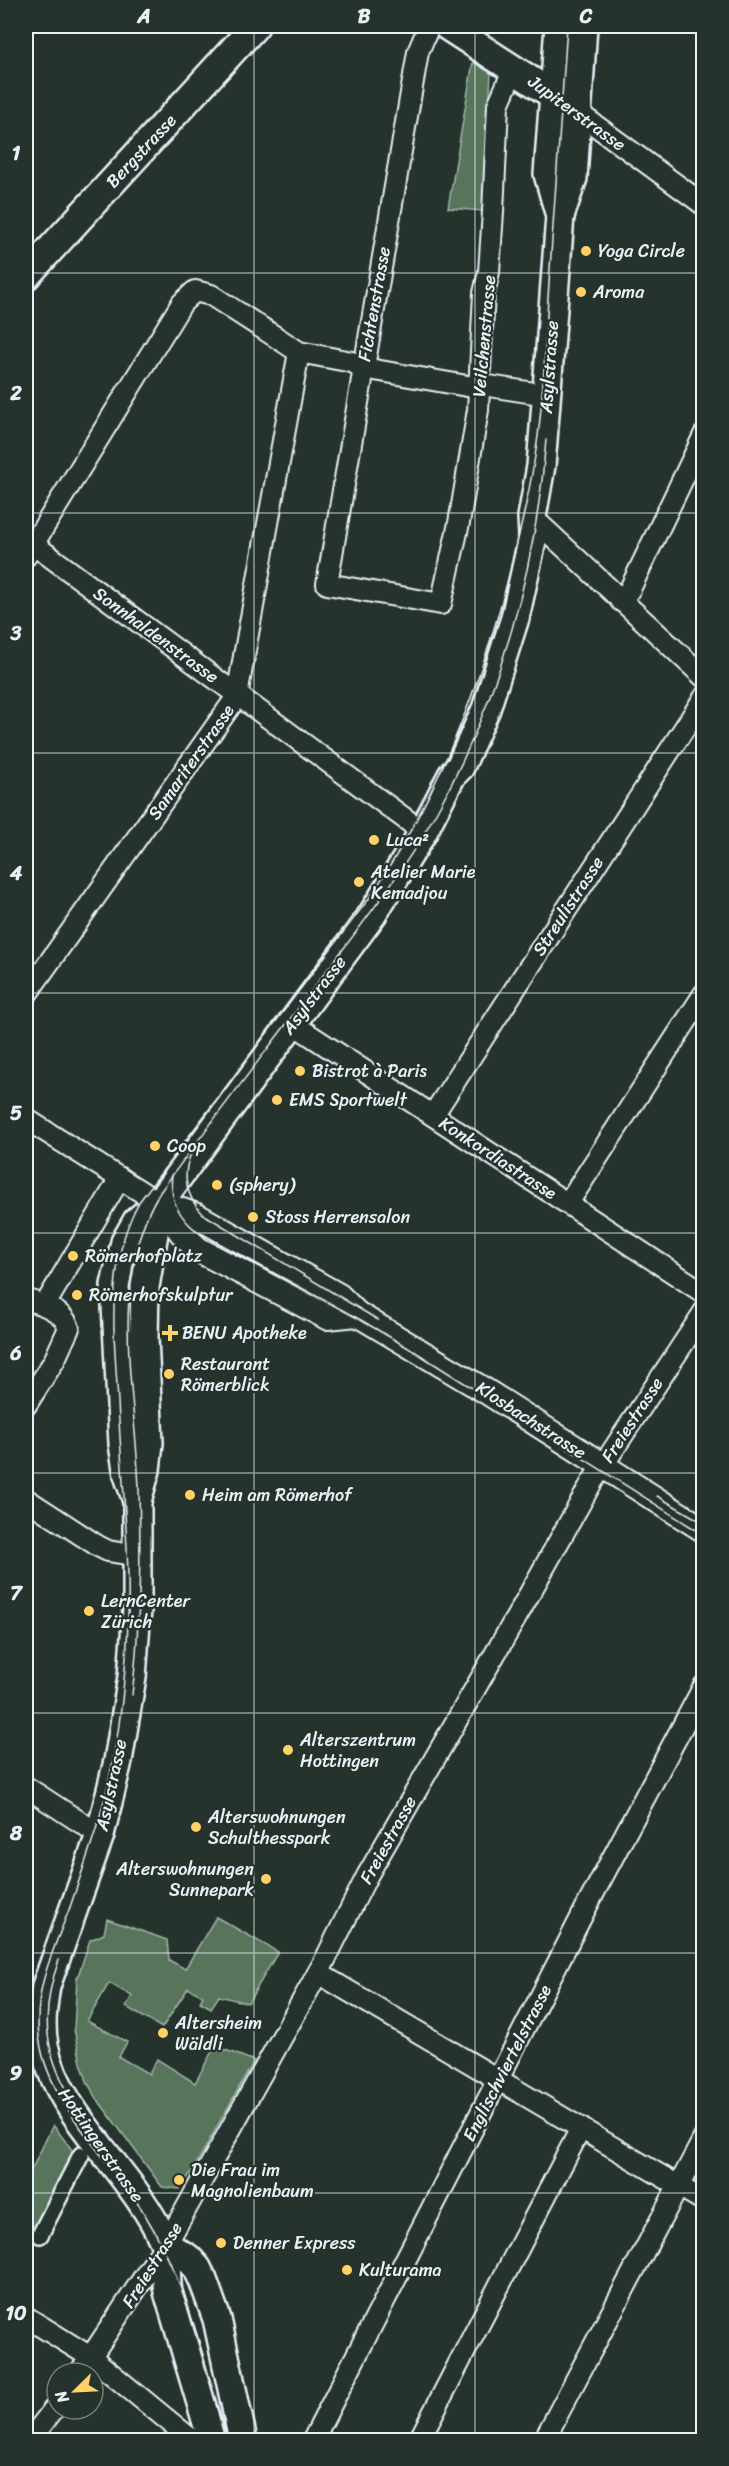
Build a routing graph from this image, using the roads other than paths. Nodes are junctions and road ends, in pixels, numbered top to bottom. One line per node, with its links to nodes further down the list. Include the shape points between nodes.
1 (255, 26): 11 (main road, Bergstrasse)
2 (429, 26): 13 (street, Fichtenstrasse, via 418,52)
3 (447, 26): 6 (main road, Jupiterstrasse)
4 (559, 26): 7 (main road, Asylstrasse)
5 (583, 26): 8 (main road, Asylstrasse)
6 (514, 68): 7 (main road, Jupiterstrasse); 14 (street, Veilchenstrasse, via 498,105 493,222)
7 (554, 94): 8 (main road, Jupiterstrasse); 10 (main road, Asylstrasse, via 548,174)
8 (577, 112): 9 (street, Jupiterstrasse); 10 (main road, Asylstrasse, via 573,178)
9 (704, 205)
10 (560, 216): 15 (main road, Asylstrasse)
11 (26, 276)
12 (299, 352): 13 (street, via 352,362); 18 (street, via 211,295 195,291 182,303); 22 (street, Samariterstrasse)
13 (363, 368): 14 (street); 20 (street, Fichtenstrasse, via 328,576)
14 (478, 386): 15 (street); 20 (street, Veilchenstrasse, via 478,410 459,523)
15 (547, 395): 17 (main road, Asylstrasse)
16 (704, 435): 19 (street)
17 (532, 517): 19 (street); 24 (main road, Asylstrasse, via 528,564 486,709 460,767)
18 (29, 550): 22 (street, Sonnhaldenstrasse)
19 (621, 601): 21 (street)
20 (441, 604)
21 (704, 677)
22 (238, 695): 24 (street, Sonnhaldenstrasse); 26 (street, Samariterstrasse)
23 (704, 698): 28 (street, Streulistrasse)
24 (423, 832): 27 (main road, Asylstrasse, via 372,915)
25 (704, 994): 32 (street)
26 (26, 995)
27 (293, 1024): 28 (street, Konkordiastrasse); 31 (main road, Asylstrasse)
28 (433, 1115): 32 (street, Konkordiastrasse)
29 (26, 1119): 30 (street, Klosbachstrasse)
30 (120, 1178): 31 (street, Klosbachstrasse); 35 (street)
31 (159, 1203): 38 (street, Klosbachstrasse, via 197,1216 339,1296 357,1314); 41 (main road, Asylstrasse, via 145,1287 149,1443 137,1501)
32 (568, 1203): 33 (street, Konkordiastrasse)
33 (704, 1293)
34 (26, 1300): 35 (street)
35 (45, 1305): 37 (street, via 67,1323 68,1333)
36 (704, 1312): 38 (street, Freiestrasse)
37 (26, 1405)
38 (603, 1466): 40 (street, Klosbachstrasse); 45 (street, Freiestrasse, via 367,1876)
39 (26, 1499): 41 (street, via 98,1546)
40 (704, 1530)
41 (138, 1556): 44 (main road, Asylstrasse, via 132,1677)
42 (704, 1686): 47 (street, Englischviertelstrasse)
43 (26, 1787): 44 (street)
44 (100, 1835): 46 (main road, Asylstrasse, via 46,1986)
45 (318, 1973): 47 (street); 54 (street, Freiestrasse)
46 (35, 2043): 54 (main road, Hottingerstrasse, via 58,2085 132,2188)
47 (499, 2078): 48 (street); 64 (street, Englischviertelstrasse)
48 (581, 2128): 51 (street); 65 (street)
49 (704, 2138): 51 (street)
50 (81, 2155): 53 (street)
51 (678, 2186): 52 (street); 66 (street)
52 (704, 2201)
53 (40, 2235)
54 (166, 2245): 57 (street, Freiestrasse); 62 (main road, via 168,2292); 63 (main road, Hottingerstrasse, via 188,2258 203,2280 217,2319)
55 (26, 2317): 56 (street)
56 (81, 2361)
57 (89, 2361)
58 (105, 2378): 61 (street)
59 (45, 2421): 60 (street)
60 (30, 2440)
61 (192, 2440)
62 (212, 2440)
63 (243, 2440)
64 (313, 2440)
65 (419, 2440)
66 (544, 2440)

